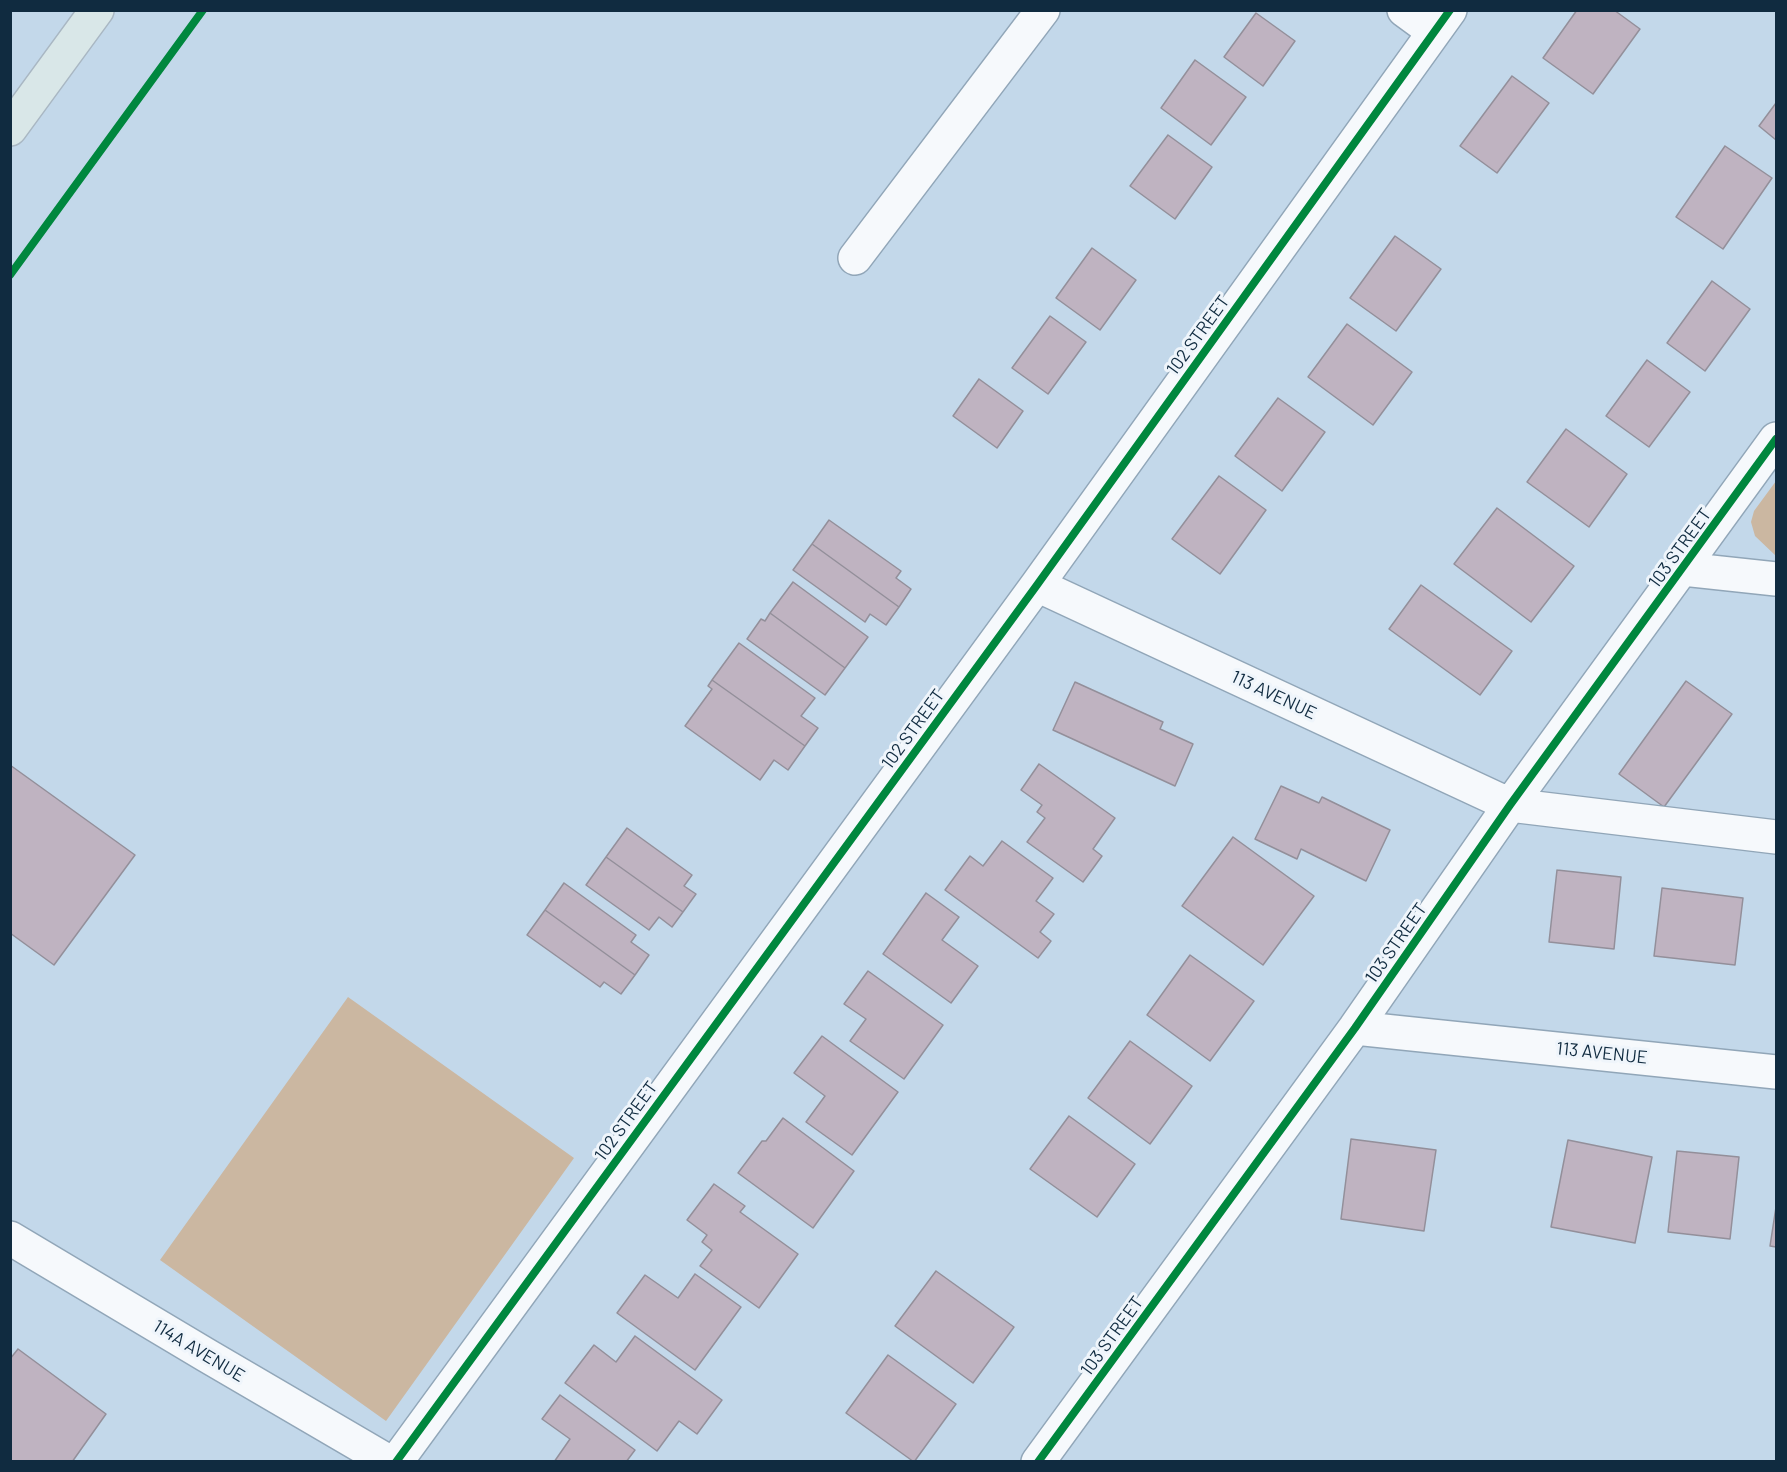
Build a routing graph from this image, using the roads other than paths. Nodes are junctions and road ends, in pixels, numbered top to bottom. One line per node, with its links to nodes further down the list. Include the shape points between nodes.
1 (97, 10): 5 (main road)
2 (1042, 10): 6 (street)
3 (1404, 10): 4 (street)
4 (1442, 21): 10 (street, 102 STREET)
5 (10, 129)
6 (855, 258)
7 (1776, 439): 8 (street, 103 STREET)
8 (1683, 569): 9 (street); 11 (street, 103 STREET)
9 (1776, 579)
10 (1037, 585): 11 (street, 113 AVENUE); 17 (street, 102 STREET)
11 (1510, 805): 12 (street, 113 AVENUE); 13 (street, 103 STREET)
12 (1776, 837)
13 (1356, 1028): 14 (street, 113 AVENUE); 18 (street, 103 STREET)
14 (1776, 1072)
15 (10, 1238): 16 (street, 114A AVENUE)
16 (389, 1461)
17 (396, 1461)
18 (1038, 1461)

